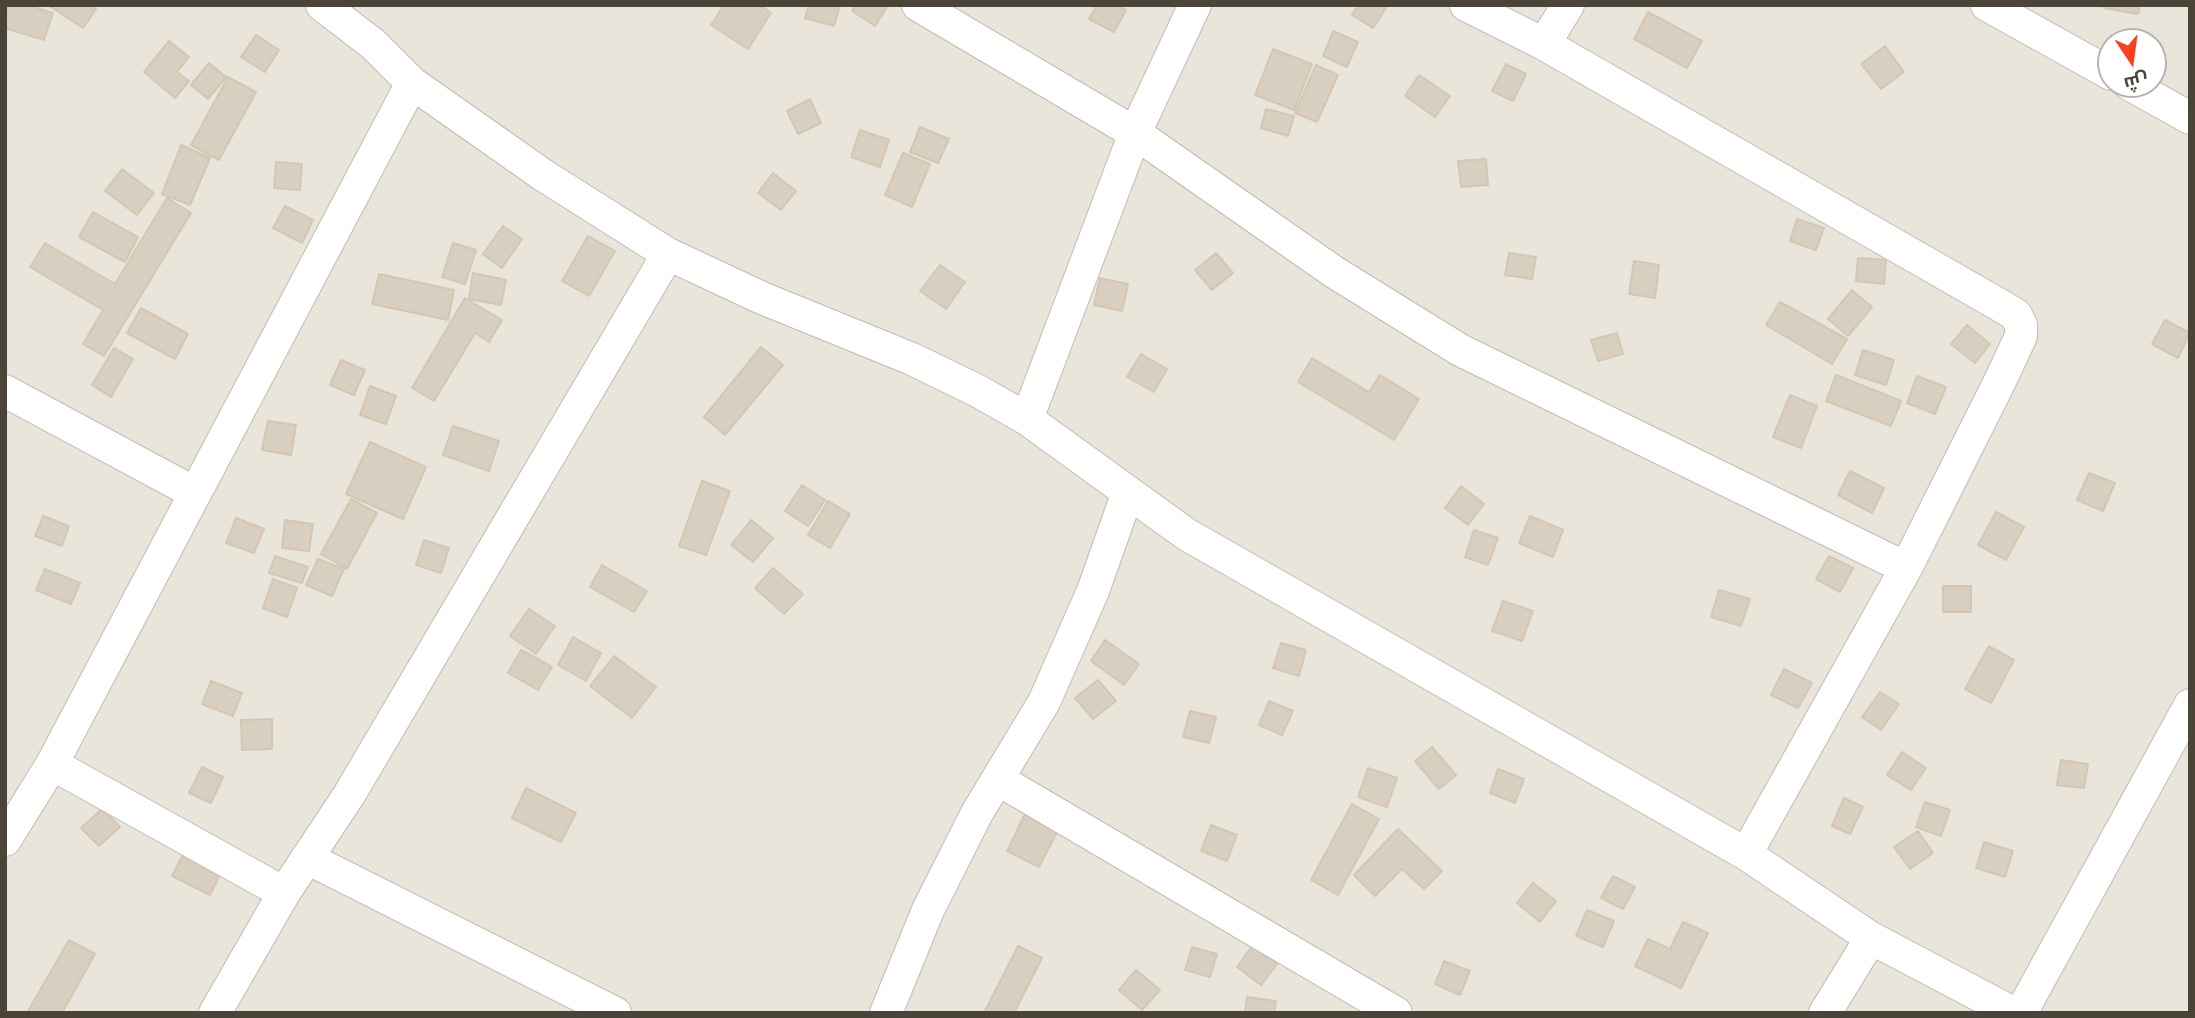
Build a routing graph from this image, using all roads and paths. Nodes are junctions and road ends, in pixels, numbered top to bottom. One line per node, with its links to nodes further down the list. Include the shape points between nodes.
1 (322, 5): 9 (street, via 373,44)
2 (918, 5): 12 (street)
3 (1195, 5): 12 (street)
4 (1466, 5): 7 (street)
5 (1567, 5): 7 (street)
6 (1987, 5): 8 (street)
7 (1544, 44): 18 (street, via 2016,315 2021,336)
8 (2097, 66)
9 (412, 83): 13 (street, via 543,175); 16 (street)
10 (2154, 98): 11 (street)
11 (2190, 118)
12 (1135, 133): 15 (street); 18 (street, via 1334,272 1460,349)
13 (668, 254): 15 (street, via 912,359); 24 (street, via 349,795)
14 (5, 391): 16 (street)
15 (1027, 419): 17 (street)
16 (193, 492): 20 (street)
17 (1128, 492): 21 (street, via 1093,591 1044,702); 23 (street, via 1186,534)
18 (1906, 568): 23 (street)
19 (2190, 705): 33 (street)
20 (52, 764): 22 (street); 25 (street)
21 (999, 780): 29 (street, via 928,910); 30 (street)
22 (5, 840)
23 (1746, 854): 26 (street)
24 (307, 858): 25 (street); 28 (street)
25 (284, 893): 27 (street)
26 (1871, 938): 31 (street); 32 (street)
27 (215, 1013)
28 (615, 1013)
29 (886, 1013)
30 (1396, 1013)
31 (1825, 1013)
32 (2013, 1013)
33 (2021, 1013)

